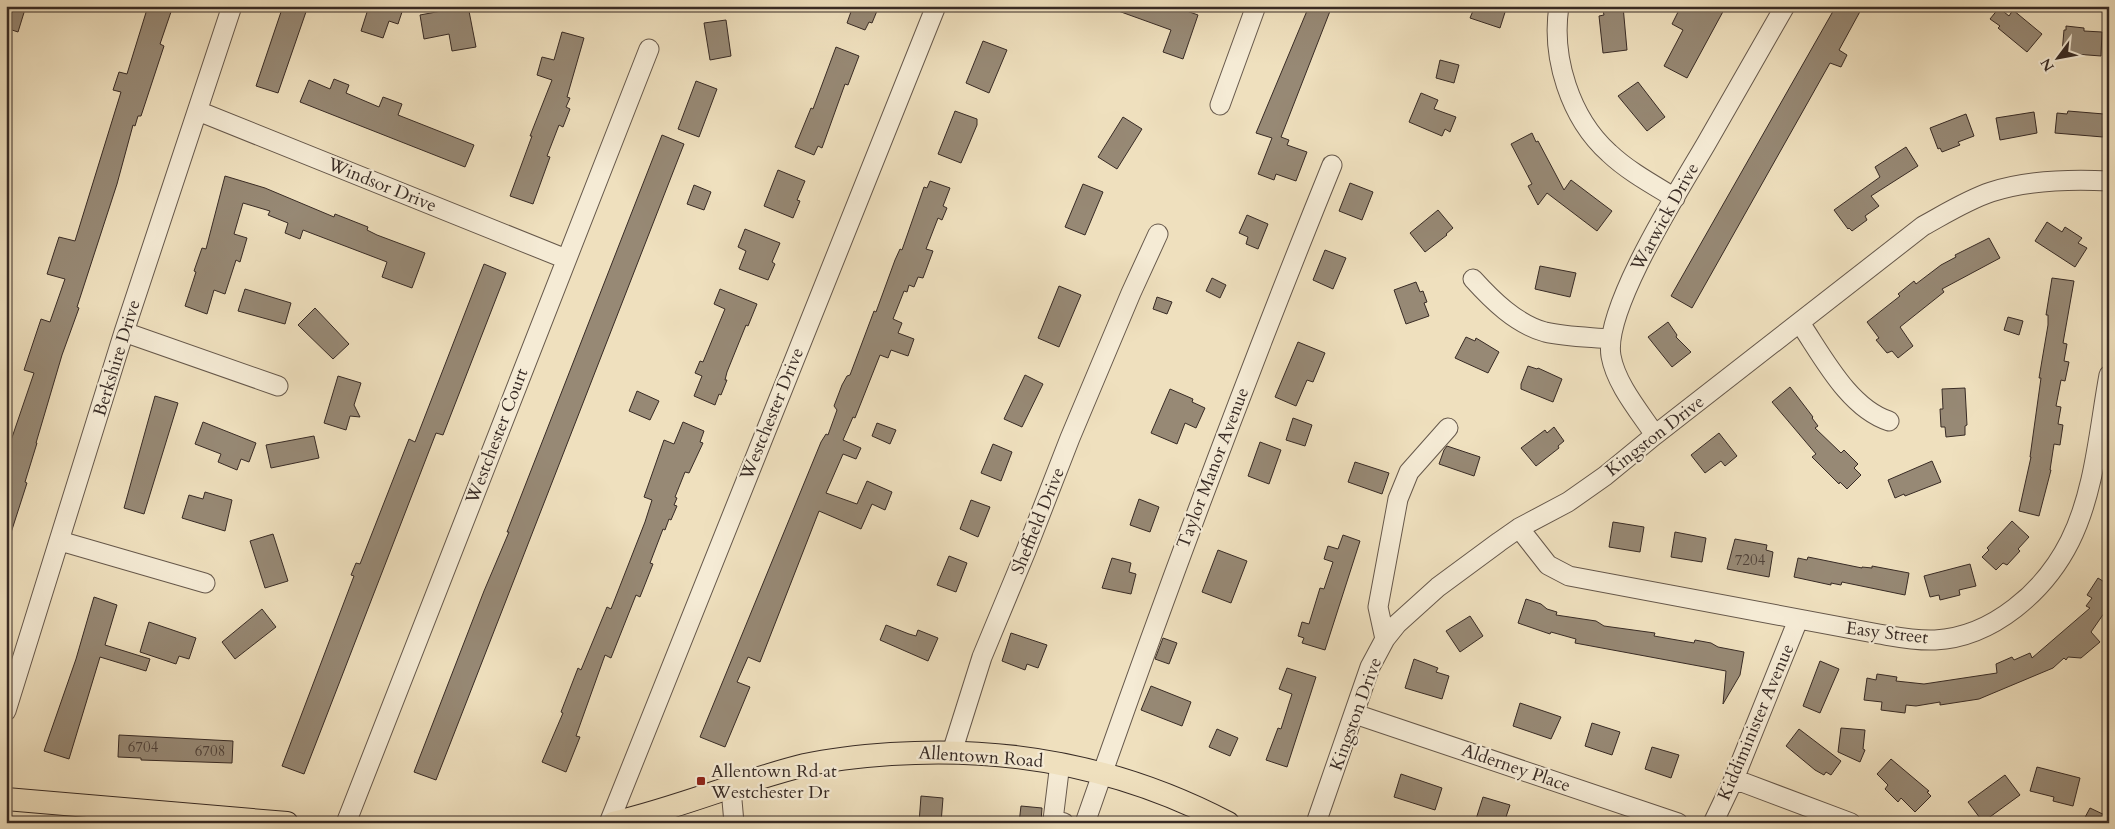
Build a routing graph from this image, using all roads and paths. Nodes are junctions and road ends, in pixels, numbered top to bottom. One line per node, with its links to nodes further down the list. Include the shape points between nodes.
1 (232, 6): 8 (street, Berkshire Drive)
2 (936, 6): 38 (street, Westchester Drive)
3 (1256, 6): 7 (street)
4 (1559, 6): 11 (street, via 1560,58 1565,82 1582,120 1607,152 1623,166)
5 (1785, 6): 11 (street, Warwick Drive)
6 (649, 49): 13 (street, Westchester Court)
7 (1220, 105)
8 (198, 111): 13 (street, Windsor Drive); 16 (street, Berkshire Drive)
9 (1332, 165): 32 (street, Taylor Manor Avenue, via 1181,551)
10 (2109, 181): 15 (street, Kingston Drive, via 2027,184 1992,192 1965,203 1905,239)
11 (1675, 198): 17 (street, Warwick Drive, via 1624,294)
12 (1158, 234): 30 (street, Sheffield Drive, via 1130,293 982,657)
13 (566, 259): 37 (street, Westchester Court)
14 (1473, 279): 17 (street, via 1504,309 1532,327 1557,334)
15 (1800, 323): 20 (street, via 1861,406); 22 (street, Kingston Drive)
16 (124, 332): 19 (street); 24 (street, Berkshire Drive)
17 (1611, 339): 22 (street, Warwick Drive, via 1611,355 1616,370 1634,405)
18 (2109, 375): 26 (street, Easy Street, via 2088,487 2070,541 2038,586 2014,610 1966,634 1936,640 1906,639)
19 (278, 386)
20 (1889, 421)
21 (1448, 428): 27 (street, via 1409,472 1398,499 1378,607)
22 (1655, 434): 23 (street, Kingston Drive, via 1585,490)
23 (1519, 528): 26 (street, Easy Street, via 1548,565 1569,576); 27 (street, Kingston Drive, via 1438,587)
24 (60, 541): 25 (street); 28 (street, Berkshire Drive)
25 (205, 583)
26 (1798, 620): 33 (street, Kiddiminister Avenue)
27 (1385, 639): 29 (street, Kingston Drive, via 1370,667)
28 (6, 712)
29 (1354, 714): 44 (street, Kingston Drive); 45 (street, Alderney Place)
30 (952, 752): 31 (main road, Allentown Road); 34 (main road, Allentown Road, via 863,756 808,765)
31 (1060, 763): 32 (main road, Allentown Road); 41 (street, via 1053,820)
32 (1102, 772): 42 (street, Taylor Manor Avenue); 43 (main road, Allentown Road, via 1174,798)
33 (1734, 779): 46 (street, Kiddiminister Avenue); 47 (street)
34 (731, 789): 39 (main road, Allentown Road); 40 (street)
35 (6, 799): 36 (main road)
36 (287, 823)
37 (346, 823)
38 (609, 823)
39 (613, 823)
40 (734, 823)
41 (1064, 823)
42 (1085, 823)
43 (1228, 823)
44 (1316, 823)
45 (1678, 823)
46 (1713, 823)
47 (1851, 823)

